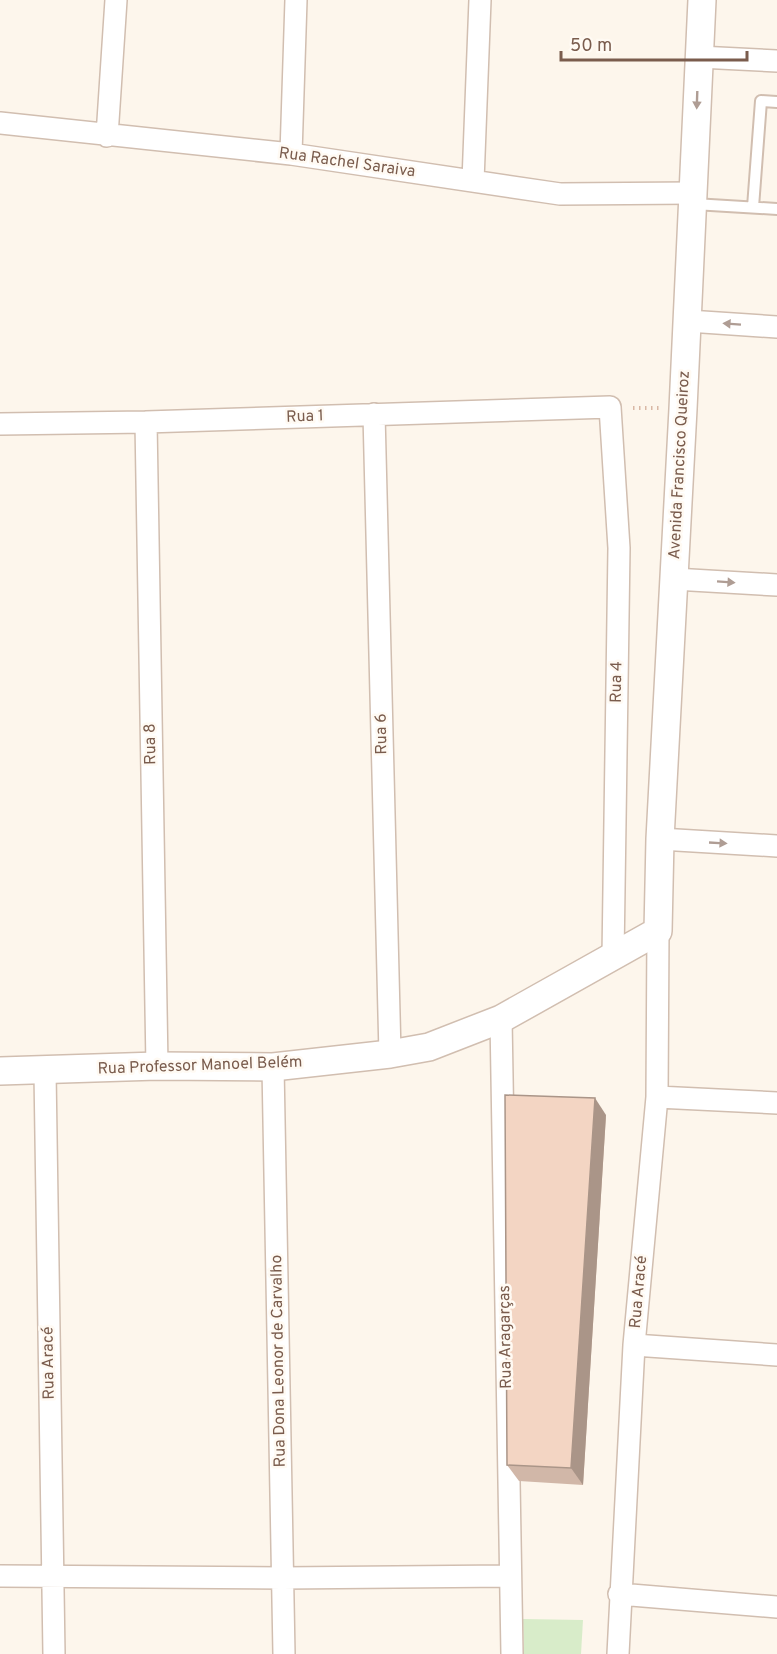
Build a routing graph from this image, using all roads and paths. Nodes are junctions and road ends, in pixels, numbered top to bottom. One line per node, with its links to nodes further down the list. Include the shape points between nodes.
1 (116, 0): 9 (street)
2 (296, 0): 10 (street)
3 (480, 0): 11 (street)
4 (702, 0): 5 (street, Avenida Francisco Queiroz)
5 (699, 57): 6 (street); 12 (street, Avenida Francisco Queiroz, one-way to 12)
6 (777, 61)
7 (777, 102): 13 (lane, via 761,101)
8 (0, 123): 9 (street, Rua Rachel Saraiva)
9 (107, 136): 10 (street, Rua Rachel Saraiva)
10 (291, 154): 11 (street, Rua Rachel Saraiva)
11 (473, 181): 12 (street, Rua Rachel Saraiva, via 560,194)
12 (694, 198): 13 (lane); 15 (street, Avenida Francisco Queiroz)
13 (753, 207): 14 (lane)
14 (777, 209)
15 (688, 321): 16 (street, one-way to 15); 18 (street, Avenida Francisco Queiroz)
16 (777, 327)
17 (610, 407): 18 (path); 19 (street, Rua 1); 27 (street, Rua 4, via 619,548)
18 (683, 408): 22 (street, Avenida Francisco Queiroz)
19 (375, 414): 20 (street, Rua 1); 29 (street, Rua 6)
20 (146, 422): 21 (street, Rua 1); 30 (street, Rua 8)
21 (0, 424)
22 (674, 579): 23 (street, one-way to 23); 24 (street, Avenida Francisco Queiroz)
23 (777, 585)
24 (660, 839): 25 (street, one-way to 25); 26 (street, Avenida Francisco Queiroz)
25 (777, 846)
26 (658, 931): 27 (street, Rua Professor Manoel Belém); 34 (street, Rua Aracé)
27 (613, 957): 28 (street, Rua Professor Manoel Belém)
28 (501, 1019): 29 (street, Rua Professor Manoel Belém, via 429,1047); 40 (street, Rua Aragarças)
29 (390, 1054): 31 (street, Rua Professor Manoel Belém)
30 (157, 1066): 31 (street, Rua Professor Manoel Belém); 33 (street, Rua Professor Manoel Belém)
31 (273, 1067): 41 (street, Rua Dona Leonor de Carvalho)
32 (0, 1071): 33 (street, Rua Professor Manoel Belém)
33 (45, 1072): 39 (street, Rua Aracé)
34 (657, 1097): 35 (street); 36 (street, Rua Aracé)
35 (777, 1103)
36 (634, 1345): 37 (street); 42 (street, Rua Aracé)
37 (777, 1355)
38 (0, 1576): 39 (street)
39 (52, 1576): 41 (street); 44 (street, Rua Aracé)
40 (509, 1576): 41 (street); 46 (street, Rua Aragarças)
41 (282, 1578): 45 (street, Rua Dona Leonor de Carvalho)
42 (619, 1594): 43 (street); 47 (street, Rua Aracé)
43 (777, 1607)
44 (54, 1654)
45 (284, 1654)
46 (512, 1654)
47 (618, 1654)

